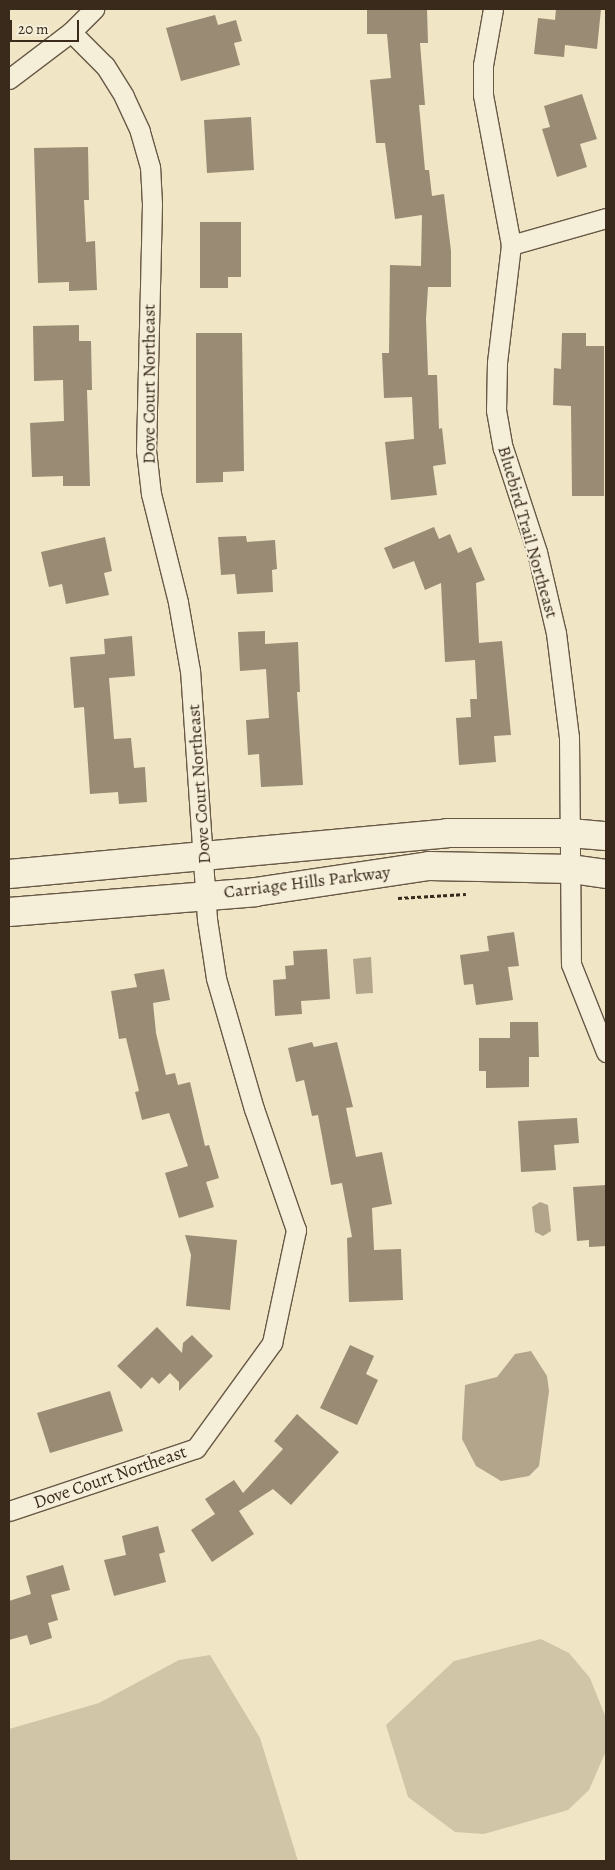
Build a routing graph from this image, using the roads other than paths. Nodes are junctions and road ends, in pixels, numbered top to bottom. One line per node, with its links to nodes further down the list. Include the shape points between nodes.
1 (94, 9): 3 (street)
2 (494, 9): 6 (street, Bluebird Trail Northeast, via 483,64 483,95)
3 (71, 32): 4 (street); 9 (street, Dove Court Northeast, via 105,66 124,96 140,131 150,167 152,204 146,450 151,494 178,602 190,671)
4 (9, 79)
5 (606, 218): 6 (street)
6 (511, 245): 7 (street, Bluebird Trail Northeast, via 497,363 496,410 503,448 537,552 556,633 569,737)
7 (570, 833): 8 (street, Carriage Hills Parkway); 9 (street, Carriage Hills Parkway, via 447,833); 10 (street, Bluebird Trail Northeast)
8 (606, 836)
9 (205, 858): 11 (street, Carriage Hills Parkway); 13 (street, Dove Court Northeast)
10 (571, 869): 12 (street, Carriage Hills Parkway); 13 (street, Carriage Hills Parkway, via 429,866 255,892); 15 (street, Bluebird Trail Northeast, via 571,964)
11 (9, 874)
12 (606, 874)
13 (206, 895): 14 (street, Carriage Hills Parkway); 16 (street, Dove Court Northeast, via 216,978 254,1109 296,1230 272,1343 196,1448)
14 (9, 912)
15 (606, 1052)
16 (9, 1511)

